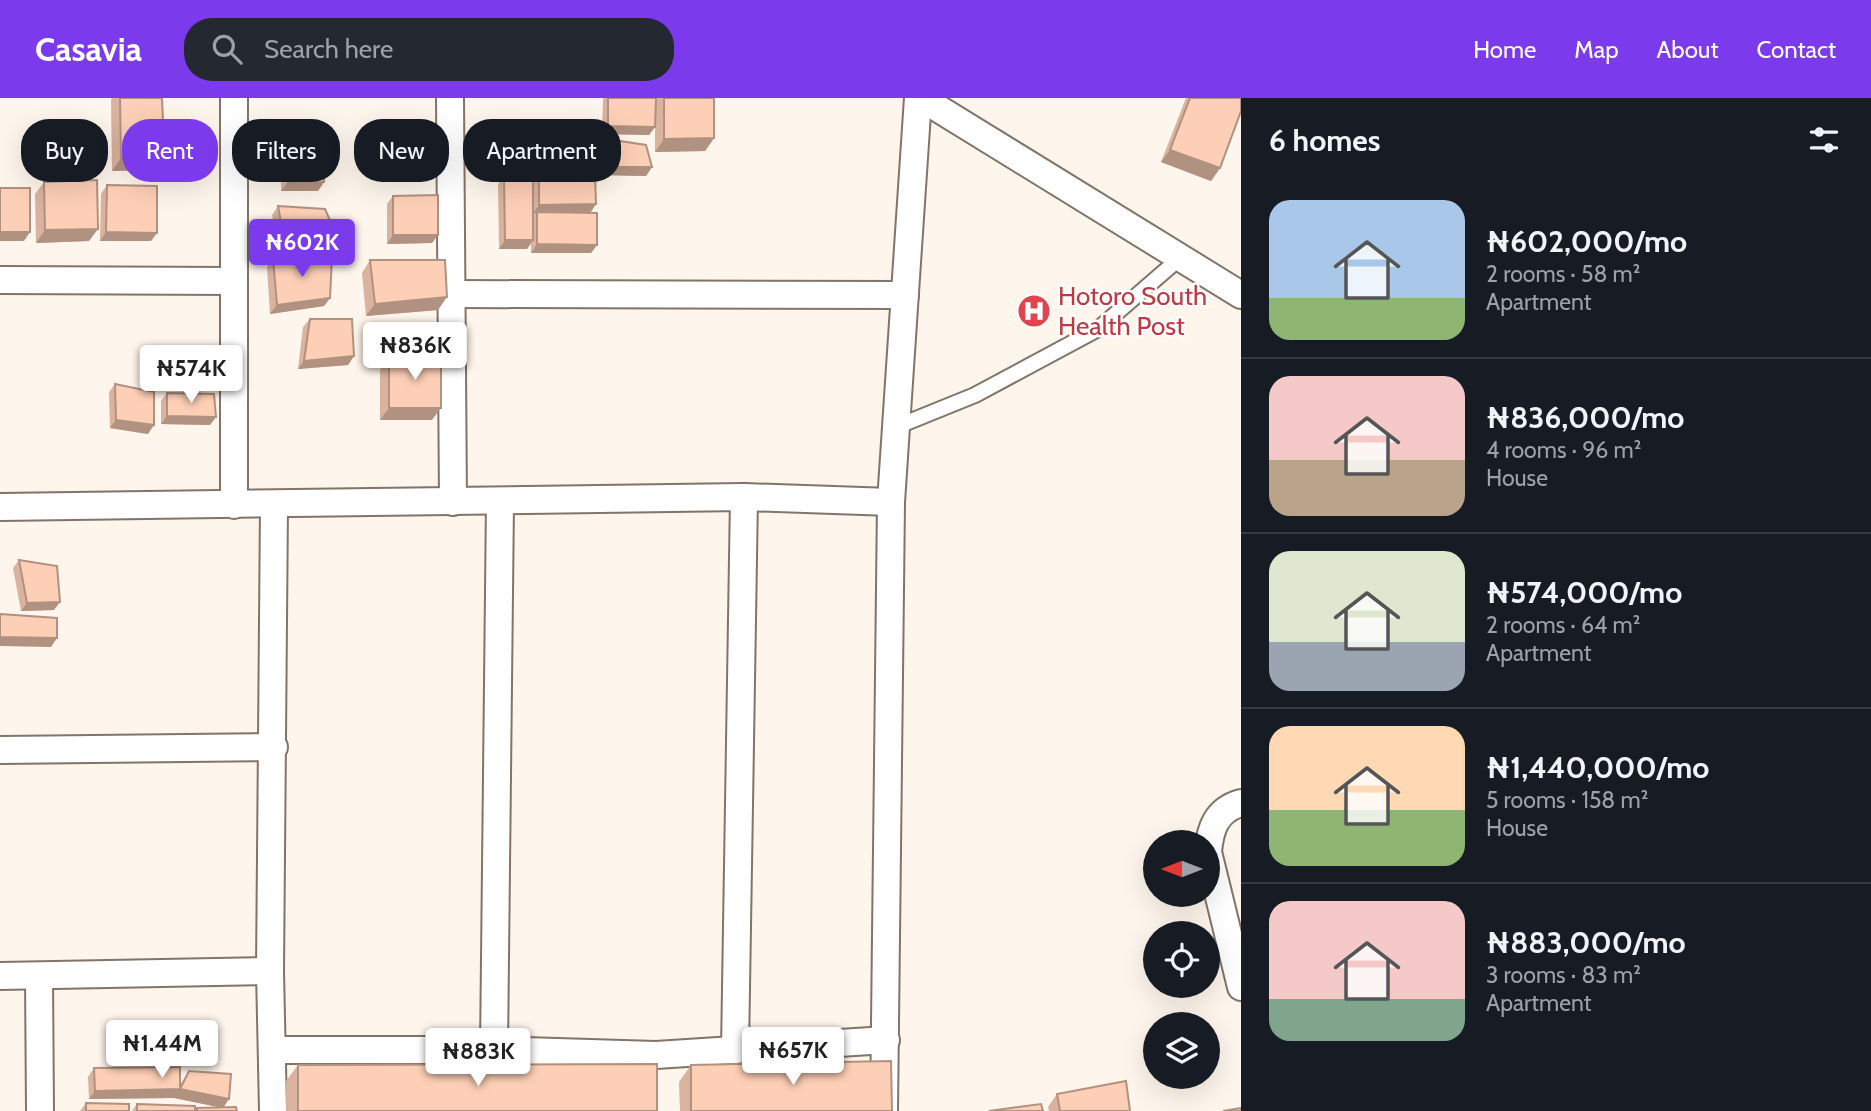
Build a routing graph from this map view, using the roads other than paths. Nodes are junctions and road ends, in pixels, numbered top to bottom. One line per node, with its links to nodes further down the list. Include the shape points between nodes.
1 (234, 98): 6 (street)
2 (450, 98): 7 (street)
3 (919, 98): 4 (street); 8 (street)
4 (1180, 258): 9 (street); 10 (lane, via 1098,329 975,395)
5 (0, 280): 6 (street)
6 (234, 281): 15 (street)
7 (453, 293): 8 (street); 13 (street)
8 (905, 295): 10 (street)
9 (1241, 295)
10 (896, 427): 14 (street)
11 (744, 497): 12 (street); 14 (street); 28 (street)
12 (500, 501): 13 (street); 27 (street)
13 (453, 502): 16 (street)
14 (891, 502): 25 (street)
15 (234, 505): 16 (street); 17 (street)
16 (274, 505): 18 (street)
17 (0, 507)
18 (274, 747): 19 (street); 21 (street)
19 (0, 750)
20 (1241, 803): 24 (street, via 1218,817 1210,830 1208,852)
21 (271, 971): 23 (street); 26 (street)
22 (0, 976): 23 (street)
23 (39, 976): 29 (street)
24 (1241, 987)
25 (886, 1040): 28 (street); 31 (street)
26 (273, 1050): 27 (street); 30 (street)
27 (494, 1050): 28 (street, via 656,1066)
28 (735, 1050)
29 (40, 1111)
30 (273, 1111)
31 (884, 1111)

